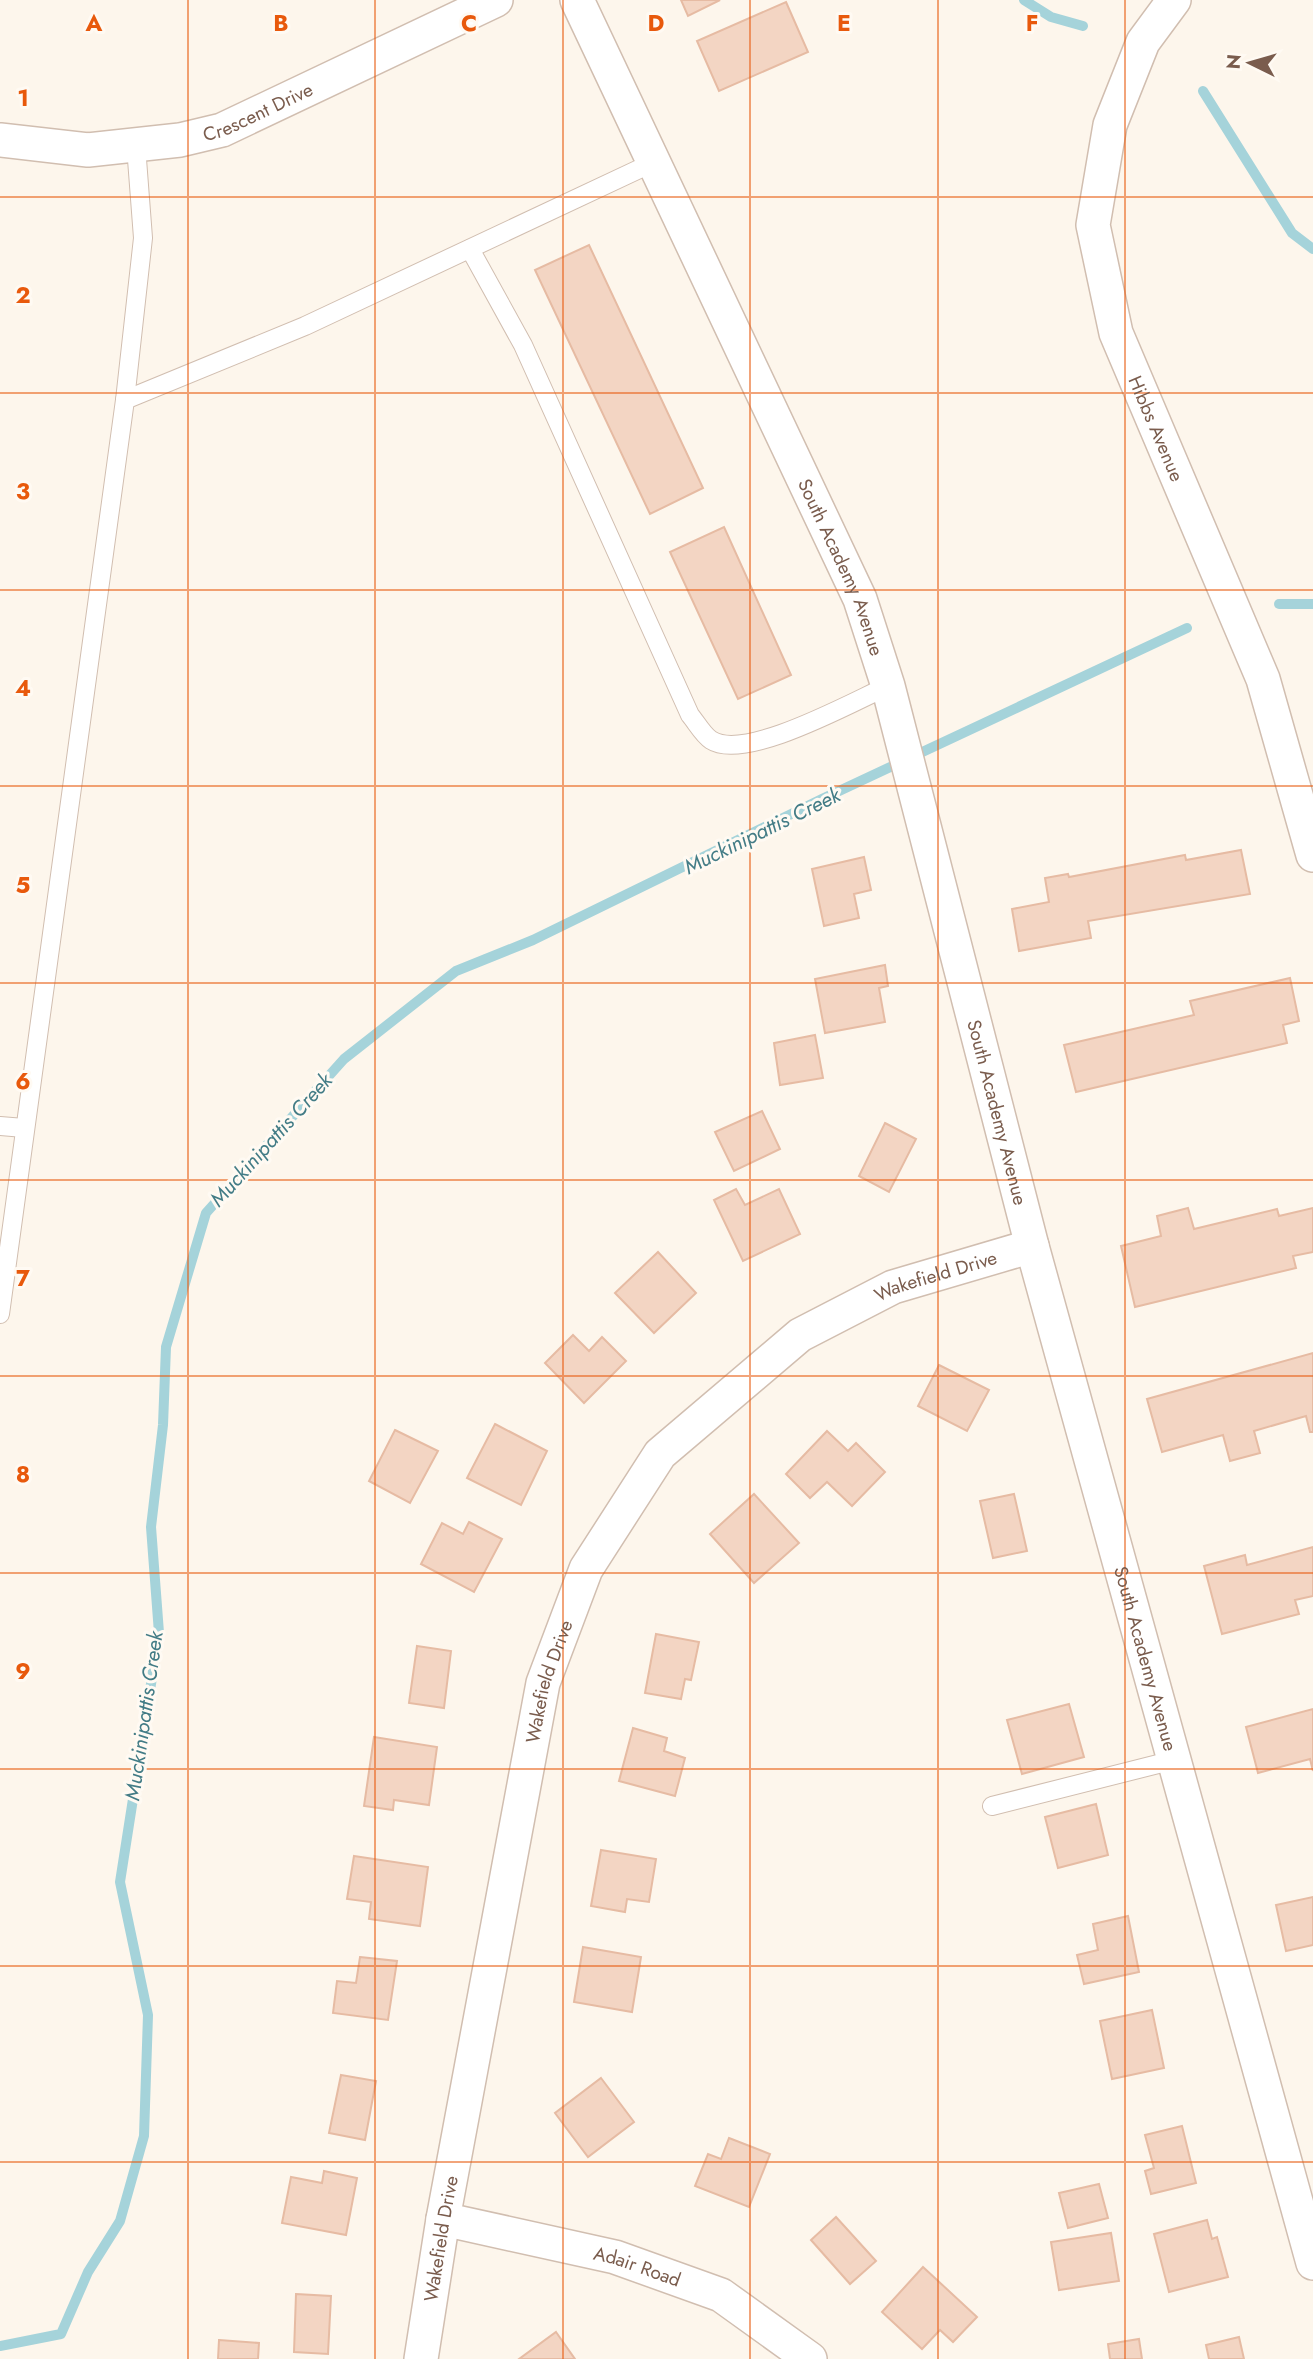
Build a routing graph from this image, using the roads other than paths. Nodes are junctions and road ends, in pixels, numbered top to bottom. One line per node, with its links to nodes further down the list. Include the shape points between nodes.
1 (496, 0): 5 (street, Crescent Drive, via 222,130)
2 (577, 0): 6 (street, South Academy Avenue)
3 (1174, 0): 10 (street, Hibbs Avenue, via 1143,42 1110,125 1093,225 1116,333 1263,679)
4 (0, 140): 5 (street, Crescent Drive, via 88,150)
5 (136, 146): 8 (lane, via 143,238)
6 (652, 163): 7 (lane); 9 (street, South Academy Avenue, via 860,599)
7 (470, 249): 8 (lane, via 305,326); 9 (lane, via 523,345 691,715 711,740 736,747 767,740)
8 (125, 400): 12 (lane)
9 (888, 686): 13 (street, South Academy Avenue)
10 (1313, 855)
11 (0, 1126): 12 (lane)
12 (24, 1128): 14 (lane)
13 (1032, 1246): 15 (street, South Academy Avenue); 17 (street, Wakefield Drive, via 894,1287 800,1335 660,1454 586,1569 543,1683)
14 (0, 1314)
15 (1174, 1760): 16 (lane); 18 (street, South Academy Avenue)
16 (992, 1806)
17 (443, 2219): 19 (street, Wakefield Drive); 20 (street, Adair Road, via 615,2257 720,2295)
18 (1313, 2263)
19 (421, 2359)
20 (810, 2359)

